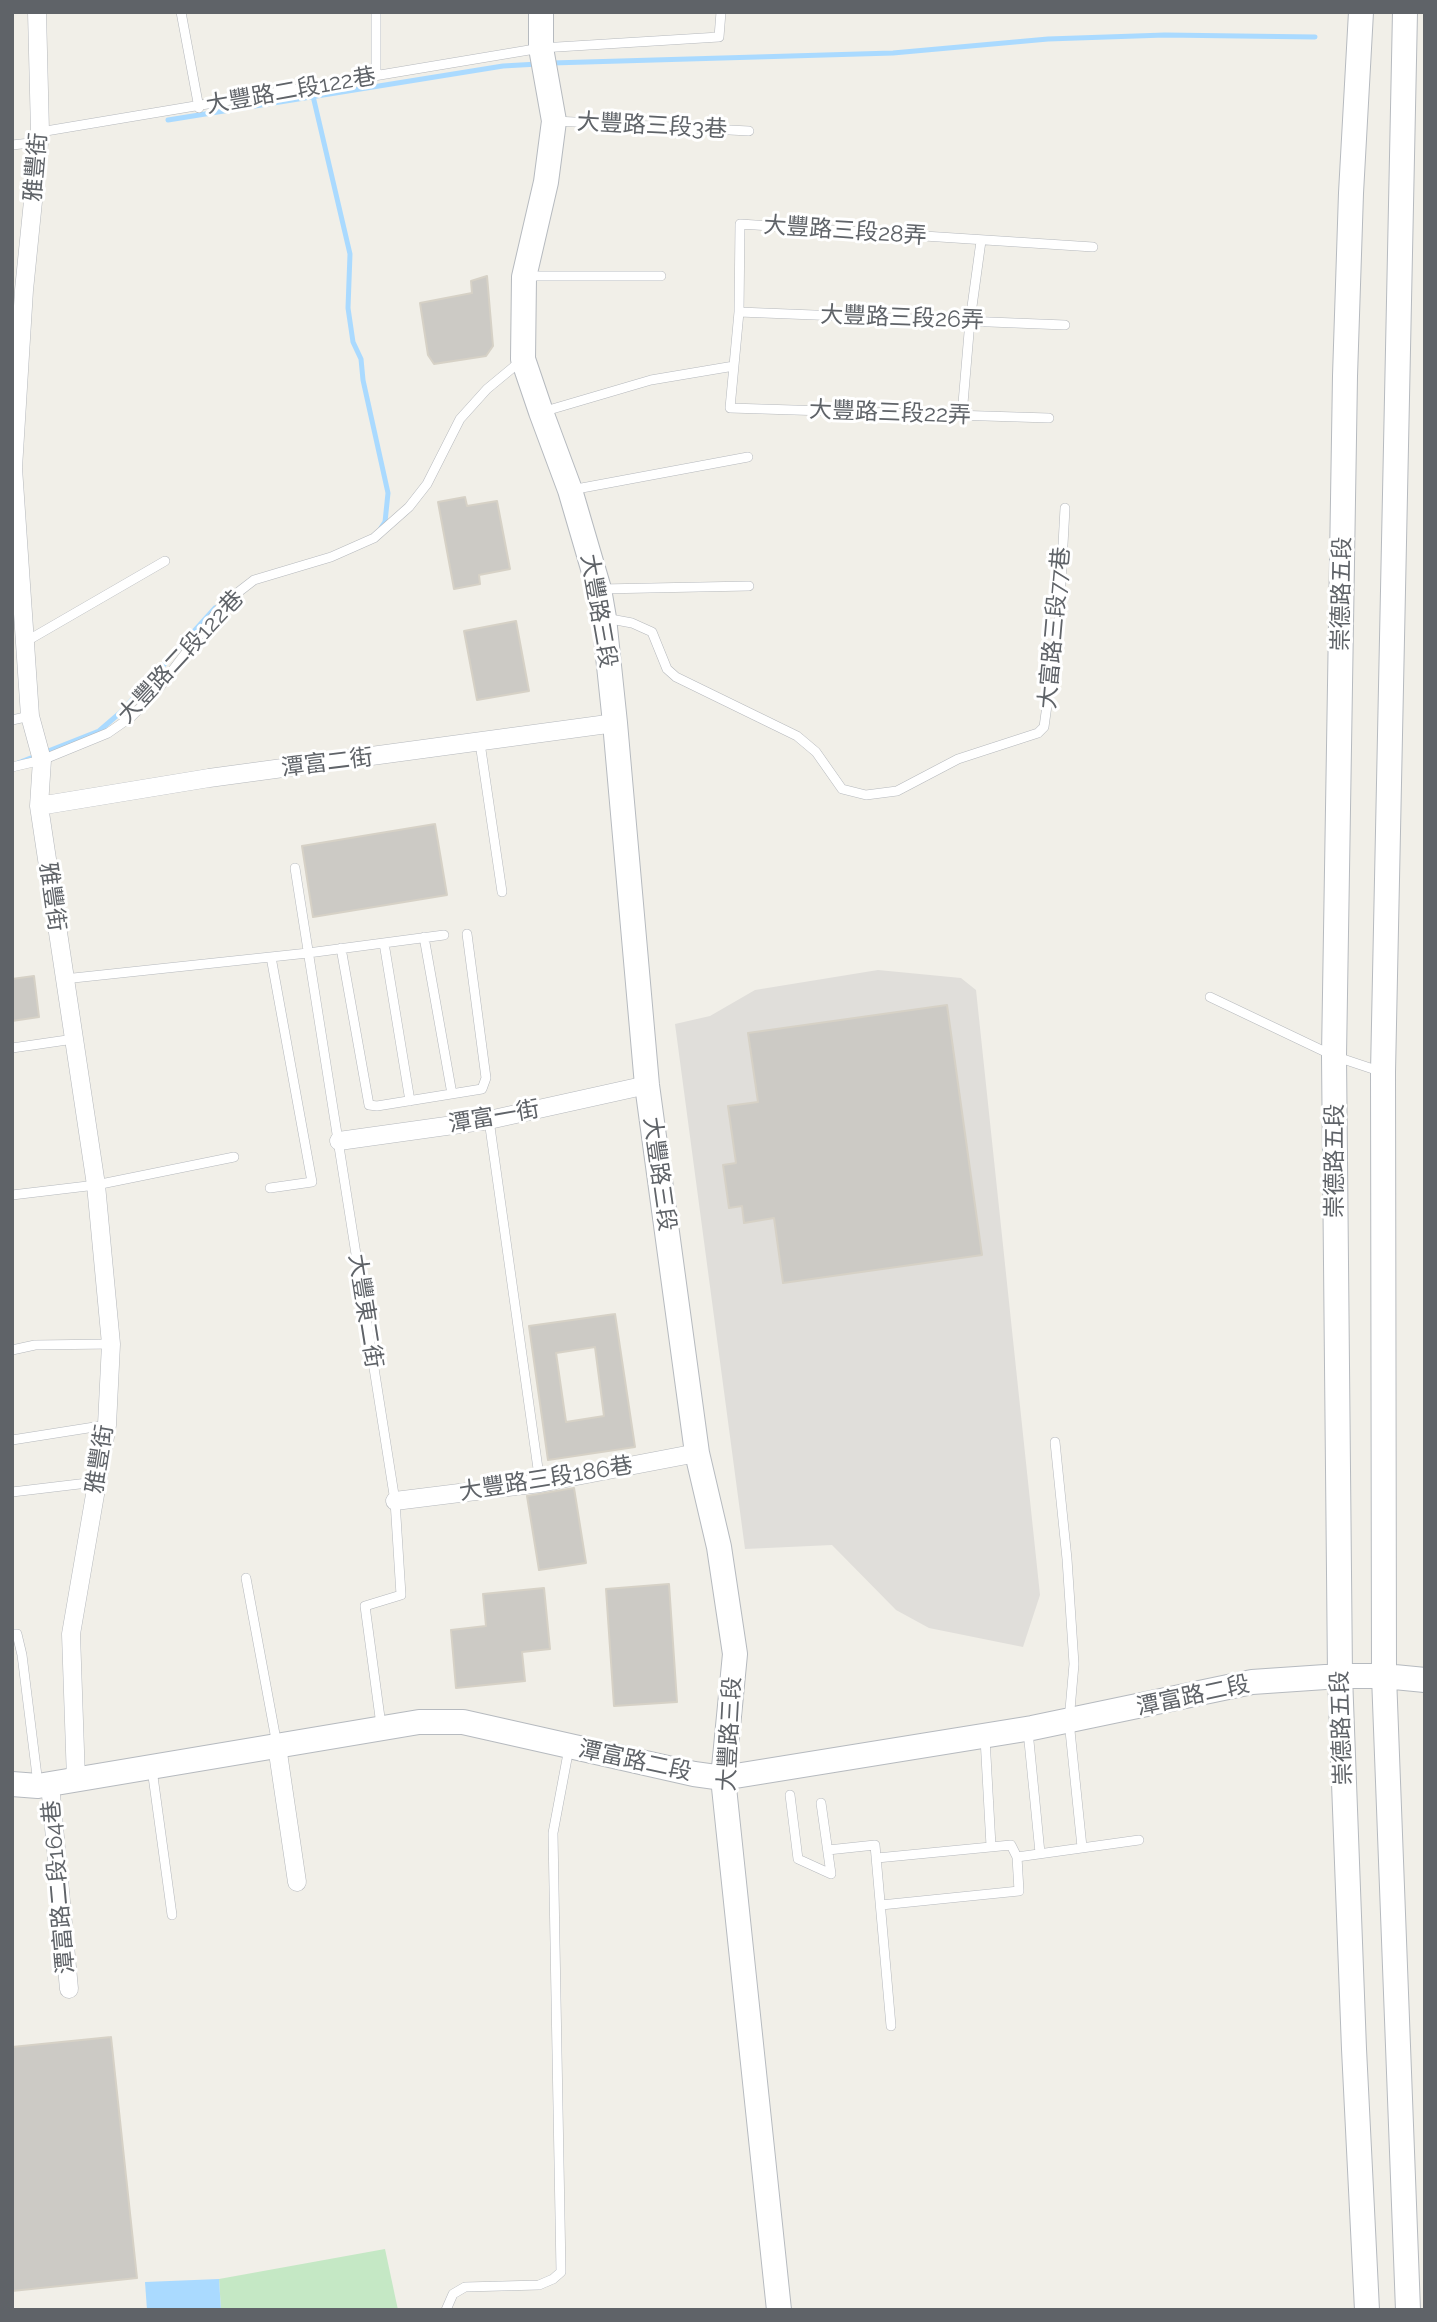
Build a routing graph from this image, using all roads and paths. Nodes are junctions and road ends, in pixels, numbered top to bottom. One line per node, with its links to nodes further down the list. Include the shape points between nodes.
1 (37, 12): 13 (street, 雅豐街)
2 (181, 12): 10 (lane)
3 (376, 12): 9 (lane)
4 (541, 12): 8 (street, 大豐路三段)
5 (721, 12): 8 (lane, 大豐路二段122巷, via 719,37)
6 (1361, 12): 56 (street, 崇德路五段, via 1345,376)
7 (1405, 12): 57 (street, 崇德路五段)
8 (541, 48): 9 (lane, 大豐路二段122巷); 11 (street, 大豐路三段)
9 (376, 76): 10 (lane, 大豐路二段122巷)
10 (199, 108): 13 (lane, 大豐路二段122巷)
11 (554, 121): 12 (lane, 大豐路三段3巷); 17 (street, 大豐路三段, via 546,182)
12 (749, 131)
13 (40, 137): 14 (lane, 大豐路二段122巷); 29 (street, 雅豐街)
14 (12, 145)
15 (981, 241): 16 (lane, 大豐路三段28弄); 19 (lane, 大豐路三段28弄, via 740,224); 20 (lane)
16 (1093, 247)
17 (524, 276): 18 (lane); 22 (street, 大豐路三段)
18 (661, 276)
19 (739, 312): 20 (lane, 大豐路三段26弄); 23 (lane, 大豐路三段28弄)
20 (970, 321): 21 (lane, 大豐路三段26弄); 26 (lane)
21 (1065, 325)
22 (523, 359): 25 (street, 大豐路三段); 40 (lane, 大豐路二段122巷, via 460,419 427,484 374,538 331,557 254,580 223,604 131,717 108,733)
23 (734, 366): 24 (lane, 大豐路三段28弄); 25 (lane, via 651,380)
24 (730, 408): 26 (lane, 大豐路三段22弄)
25 (541, 412): 30 (street, 大豐路三段)
26 (962, 415): 27 (lane, 大豐路三段22弄)
27 (1049, 418)
28 (748, 457): 30 (lane)
29 (12, 468): 36 (street, 雅豐街)
30 (570, 490): 34 (street, 大豐路三段)
31 (1065, 508): 35 (lane, 大富路三段77巷, via 1059,618 1044,727 1038,733 958,759 897,790 866,795 842,789 816,752 797,736 676,677 667,669 652,632)
32 (165, 561): 36 (lane)
33 (750, 586): 34 (lane)
34 (599, 589): 35 (street, 大豐路三段)
35 (604, 618): 38 (street, 大豐路三段)
36 (25, 642): 37 (street, 雅豐街)
37 (21, 718): 40 (street, 雅豐街)
38 (615, 723): 39 (street, 潭富二街); 58 (street, 大豐路三段)
39 (480, 743): 42 (street, 潭富二街, via 209,778); 44 (lane)
40 (42, 760): 41 (lane, 大豐路二段122巷); 42 (street, 雅豐街)
41 (12, 767)
42 (39, 806): 52 (street, 雅豐街)
43 (295, 867): 50 (lane, 大豐東二街)
44 (502, 892)
45 (467, 934): 59 (lane, via 486,1079 482,1089)
46 (444, 935): 47 (lane)
47 (424, 937): 48 (lane); 59 (lane)
48 (384, 943): 49 (lane); 60 (lane)
49 (341, 948): 50 (lane); 60 (lane, via 369,1105)
50 (308, 953): 51 (lane); 62 (lane, 大豐東二街)
51 (271, 957): 52 (lane); 65 (lane, via 312,1182)
52 (64, 979): 54 (street, 雅豐街)
53 (1210, 997): 56 (lane)
54 (74, 1039): 55 (lane); 64 (street, 雅豐街)
55 (12, 1048)
56 (1334, 1056): 57 (lane); 79 (street, 崇德路五段)
57 (1383, 1072): 80 (street, 崇德路五段)
58 (647, 1085): 61 (street, 潭富一街); 72 (street, 大豐路三段)
59 (452, 1094): 60 (lane)
60 (410, 1101)
61 (489, 1120): 62 (street, 潭富一街); 74 (lane)
62 (339, 1141): 76 (lane, 大豐東二街)
63 (234, 1157): 64 (lane)
64 (96, 1185): 66 (lane); 67 (street, 雅豐街)
65 (270, 1188)
66 (12, 1195)
67 (111, 1344): 68 (lane, via 35,1345); 69 (street, 雅豐街)
68 (12, 1350)
69 (107, 1425): 70 (lane); 73 (street, 雅豐街)
70 (12, 1440)
71 (1055, 1442): 82 (lane, via 1074,1664)
72 (697, 1453): 74 (street, 大豐路三段186巷); 89 (street, 大豐路三段, via 719,1547 735,1654)
73 (96, 1482): 75 (lane); 90 (street, 雅豐街, via 71,1634)
74 (540, 1483): 76 (street, 大豐路三段186巷)
75 (12, 1492)
76 (395, 1501): 83 (lane, 大豐東二街, via 401,1595 365,1606)
77 (246, 1578): 86 (lane)
78 (12, 1634): 92 (lane, via 17,1634 22,1655)
79 (1340, 1676): 80 (street, 潭富路二段); 82 (street, 潭富路二段, via 1252,1682); 109 (street, 崇德路五段)
80 (1384, 1676): 81 (street, 潭富路二段); 110 (street, 崇德路五段)
81 (1425, 1680)
82 (1069, 1721): 84 (street, 潭富路二段); 97 (lane)
83 (382, 1729): 86 (street, 潭富路二段); 87 (street, 潭富路二段, via 419,1721 463,1722)
84 (1028, 1729): 85 (street, 潭富路二段); 99 (lane)
85 (985, 1737): 89 (street, 潭富路二段); 96 (lane)
86 (277, 1746): 88 (street, 潭富路二段); 102 (street)
87 (569, 1746): 89 (street, 潭富路二段); 107 (lane, via 552,1833 561,2272 539,2285 465,2287 453,2294)
88 (152, 1767): 90 (street, 潭富路二段); 104 (lane)
89 (723, 1778): 108 (street, 大豐路三段)
90 (76, 1780): 92 (street, 潭富路二段)
91 (12, 1784): 92 (street, 潭富路二段)
92 (44, 1785): 105 (street, 潭富路二段164巷)
93 (790, 1795): 98 (lane, via 798,1859 831,1874)
94 (821, 1803): 98 (lane)
95 (1139, 1840): 97 (lane)
96 (990, 1846): 100 (lane, via 1011,1845); 101 (lane)
97 (1082, 1847): 99 (lane)
98 (828, 1850): 101 (lane, via 875,1845)
99 (1040, 1853): 100 (lane)
100 (1017, 1857): 103 (lane, via 1019,1891)
101 (877, 1858): 103 (lane)
102 (297, 1882)
103 (881, 1905): 106 (lane)
104 (172, 1915)
105 (69, 1989)
106 (891, 2026)
107 (446, 2310)
108 (779, 2310)
109 (1367, 2310)
110 (1408, 2310)

